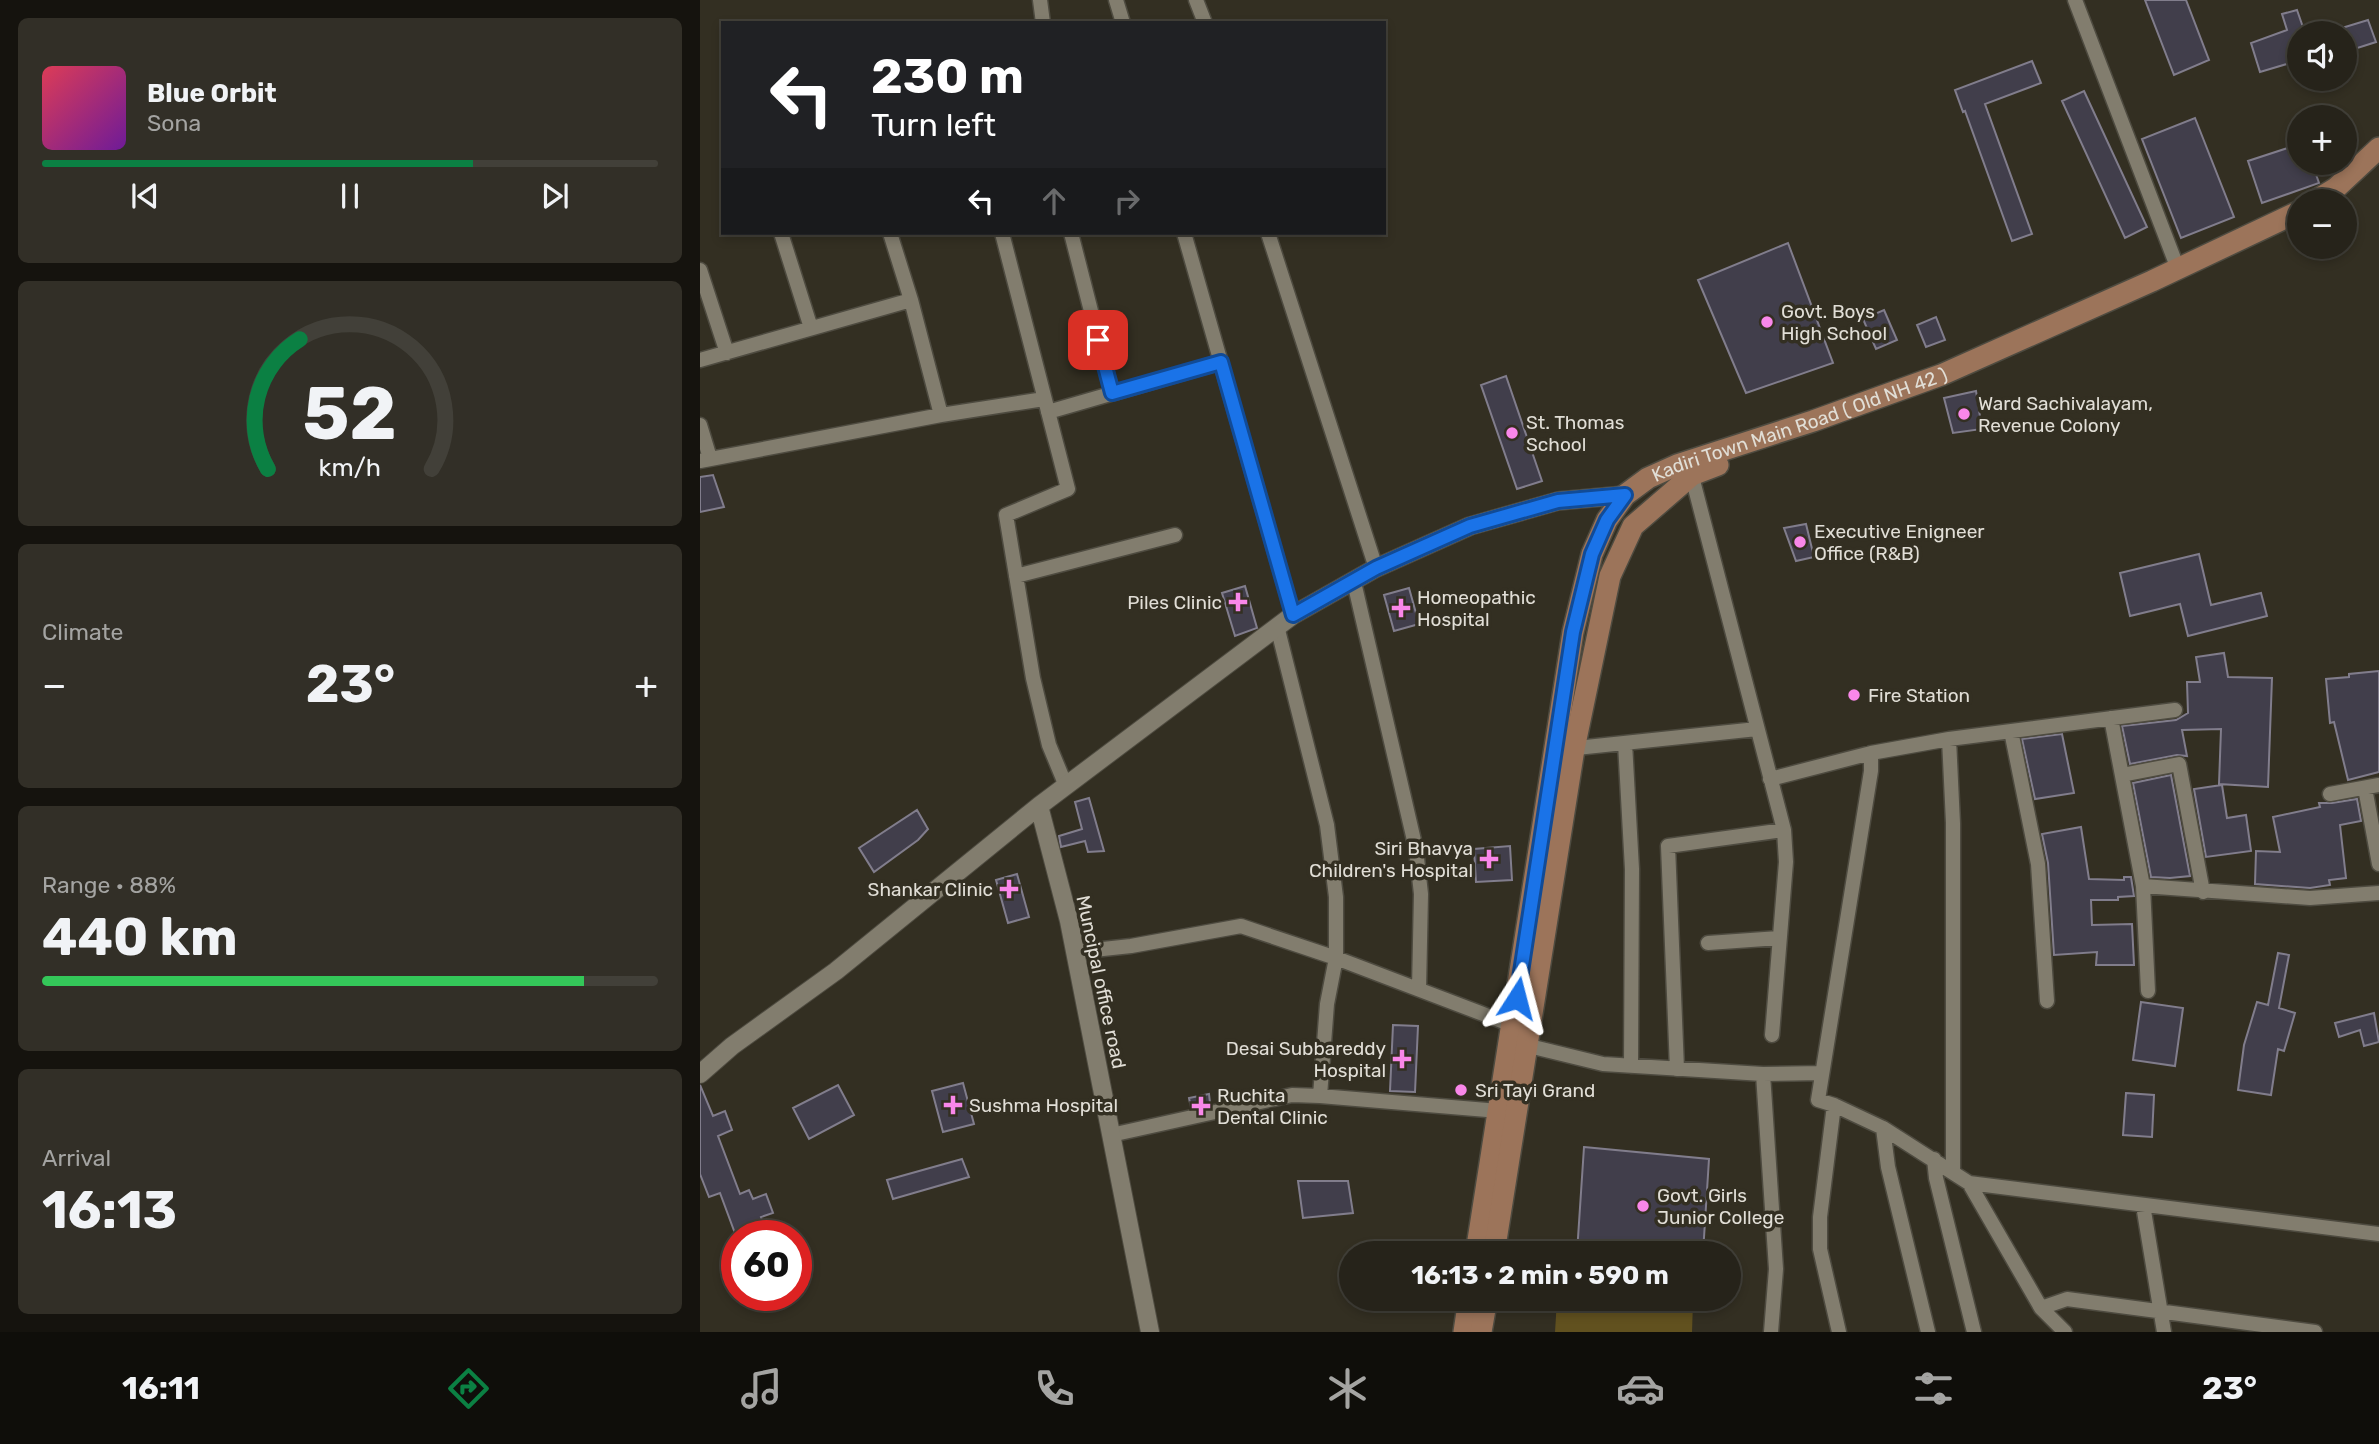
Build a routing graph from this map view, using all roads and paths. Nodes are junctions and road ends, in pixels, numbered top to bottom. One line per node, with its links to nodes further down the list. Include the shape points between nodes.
1 (1040, 0): 5 (street)
2 (1116, 0): 6 (street)
3 (1196, 0): 7 (street)
4 (2075, 0): 20 (street)
5 (1043, 21)
6 (1122, 21)
7 (1204, 21)
8 (2379, 148): 10 (main road)
9 (2379, 166): 11 (main road)
10 (2334, 189)
11 (2351, 189)
12 (2287, 217): 20 (main road, Kadiri Town Main Road ( Old NH 42 ))
13 (2287, 234): 32 (main road, Kadiri Town Main Road ( Old NH 42 ), via 1978,370)
14 (782, 235): 23 (street)
15 (891, 235): 22 (street)
16 (1003, 235): 28 (street)
17 (1072, 235): 27 (street)
18 (1185, 235): 26 (street)
19 (1269, 235): 35 (street)
20 (2178, 269): 32 (main road, Kadiri Town Main Road ( Old NH 42 ), via 1941,375)
21 (700, 270): 24 (street)
22 (911, 300): 23 (street); 29 (street)
23 (811, 328): 24 (street)
24 (727, 353): 25 (street)
25 (700, 360)
26 (1221, 362): 27 (street); 38 (street)
27 (1112, 393): 28 (street)
28 (1046, 406): 29 (street); 36 (street, via 1068,489 1006,515)
29 (941, 415): 31 (street)
30 (700, 425): 31 (street)
31 (705, 459)
32 (1690, 468): 33 (main road, Kadiri Town Main Road ( Old NH 42 ), via 1648,478); 42 (street); 46 (main road, Kadiri Town Main Road ( Old NH 42 ), via 1633,526 1610,576)
33 (1625, 495): 35 (street, via 1558,501 1470,526); 46 (main road, Kadiri Town Main Road ( Old NH 42 ), via 1607,520 1589,564 1573,632)
34 (1175, 535): 36 (street)
35 (1376, 568): 37 (street)
36 (1016, 576): 50 (street, via 1048,745)
37 (1354, 582): 38 (street); 63 (street, via 1416,849 1421,894)
38 (1293, 615): 39 (street)
39 (1277, 626): 50 (street); 62 (street, via 1327,825 1336,897)
40 (2175, 710): 41 (street)
41 (2111, 718): 43 (street); 48 (street)
42 (1757, 729): 45 (street); 49 (street)
43 (2011, 731): 44 (street); 65 (street, via 2038,864)
44 (1949, 739): 47 (street); 79 (street)
45 (1625, 743): 46 (street); 68 (street, via 1632,869)
46 (1565, 750): 67 (main road, Kadiri Town Main Road ( Old NH 42 ))
47 (1871, 753): 49 (street); 70 (street)
48 (2122, 775): 56 (street); 57 (street, via 2179,764)
49 (1770, 779): 54 (street)
50 (1066, 786): 53 (street)
51 (2372, 786): 52 (street); 55 (street)
52 (2330, 793)
53 (1039, 806): 61 (street, Muncipal office road); 71 (street, via 836,971)
54 (1784, 830): 59 (street); 69 (street, via 1668,846)
55 (2379, 864)
56 (2143, 886): 57 (street); 64 (street)
57 (2203, 892): 58 (street, via 2310,898)
58 (2379, 893)
59 (1779, 938): 60 (street); 66 (street)
60 (1708, 943)
61 (1075, 952): 62 (street, via 1241,926); 77 (street, Muncipal office road)
62 (1336, 958): 63 (street); 73 (street, via 1327,1004)
63 (1419, 989): 67 (street)
64 (2148, 991)
65 (2047, 1001)
66 (1772, 1035)
67 (1517, 1037): 68 (street, via 1603,1064); 75 (main road, Kadiri Town Main Road ( Old NH 42 )); 84 (main road, Kadiri Town Main Road ( Old NH 42 ))
68 (1631, 1066): 69 (street)
69 (1677, 1069): 72 (street)
70 (1822, 1073): 72 (street); 74 (street, via 1818,1100)
71 (700, 1074)
72 (1763, 1074): 92 (street, via 1776,1269)
73 (1320, 1096): 75 (street); 77 (street, via 1292,1096)
74 (1834, 1105): 76 (street); 93 (street, via 1820,1249)
75 (1499, 1111): 83 (main road, Kadiri Town Main Road ( Old NH 42 ))
76 (1883, 1128): 78 (street); 94 (street, via 1888,1167)
77 (1111, 1135): 89 (street, Muncipal office road)
78 (1934, 1159): 79 (street); 95 (street)
79 (1953, 1171): 80 (street)
80 (1969, 1183): 81 (street); 85 (street)
81 (2143, 1205): 82 (street); 88 (street)
82 (2379, 1234)
83 (1478, 1241)
84 (1495, 1241)
85 (2041, 1308): 88 (street, via 2067,1299); 96 (street)
86 (1467, 1311): 90 (main road)
87 (1485, 1311): 91 (main road)
88 (2160, 1312): 97 (street); 98 (street)
89 (1150, 1332)
90 (1464, 1332)
91 (1481, 1332)
92 (1770, 1332)
93 (1839, 1332)
94 (1928, 1332)
95 (1974, 1332)
96 (2065, 1332)
97 (2164, 1332)
98 (2315, 1332)

